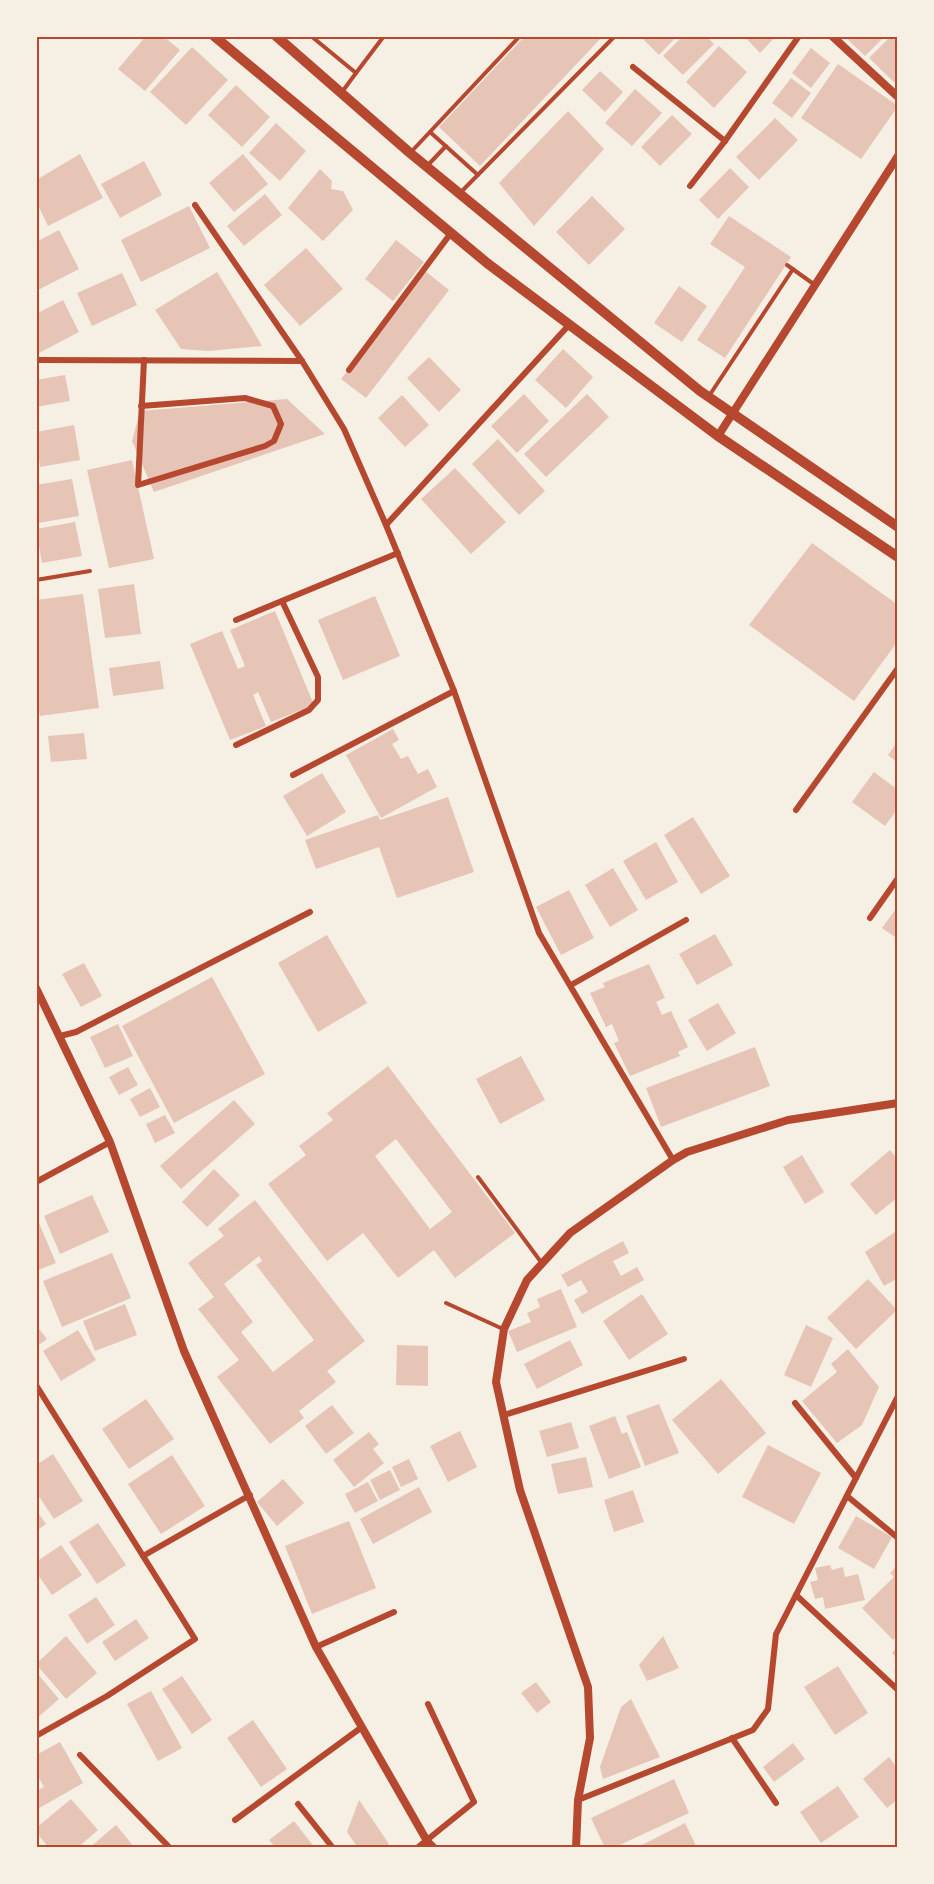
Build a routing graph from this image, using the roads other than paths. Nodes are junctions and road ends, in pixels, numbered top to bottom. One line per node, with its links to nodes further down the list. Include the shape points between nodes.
1 (214, 36): 23 (main road)
2 (276, 36): 11 (main road)
3 (311, 36): 10 (lane)
4 (384, 36): 10 (lane)
5 (520, 36): 13 (lane)
6 (615, 36): 19 (lane)
7 (799, 36): 14 (street)
8 (832, 36): 12 (street)
9 (633, 67): 14 (street)
10 (356, 73): 11 (lane)
11 (341, 93): 16 (main road)
12 (898, 96)
13 (430, 132): 15 (lane); 16 (lane)
14 (725, 141): 20 (street)
15 (446, 146): 18 (lane); 19 (lane)
16 (411, 153): 18 (main road)
17 (898, 156): 26 (street)
18 (428, 166): 21 (main road)
19 (478, 175): 21 (lane)
20 (690, 186)
21 (460, 192): 32 (main road)
22 (195, 205): 30 (street)
23 (451, 233): 27 (main road); 31 (street)
24 (787, 265): 25 (lane)
25 (793, 269): 26 (lane); 32 (lane)
26 (815, 285): 34 (street)
27 (569, 325): 35 (main road); 36 (street)
28 (36, 360): 29 (street)
29 (144, 360): 30 (street); 33 (street)
30 (302, 361): 36 (street, via 344,429)
31 (349, 370)
32 (709, 397): 34 (main road)
33 (141, 406): 33 (street, via 138,485 265,446 274,441 281,424 273,406 245,399)
34 (733, 413): 35 (street); 37 (main road)
35 (718, 436): 39 (main road)
36 (386, 525): 38 (street)
37 (898, 527)
38 (398, 553): 42 (street); 45 (street)
39 (898, 557)
40 (90, 571): 41 (lane)
41 (36, 579)
42 (282, 601): 43 (street); 46 (street, via 318,677 318,700 309,710)
43 (236, 620)
44 (898, 668): 48 (street)
45 (454, 691): 47 (street); 53 (street, via 539,933)
46 (236, 745)
47 (293, 775)
48 (796, 810)
49 (898, 878): 51 (street)
50 (310, 912): 55 (street, via 76,1032)
51 (870, 918)
52 (686, 920): 53 (street)
53 (571, 985): 58 (street)
54 (36, 988): 55 (street)
55 (60, 1036): 57 (street)
56 (898, 1103): 58 (street, via 788,1120)
57 (110, 1142): 60 (street); 70 (street, via 184,1351)
58 (673, 1160): 61 (street, via 570,1233)
59 (478, 1177): 61 (lane)
60 (36, 1182)
61 (541, 1263): 63 (street, via 527,1280)
62 (446, 1303): 63 (lane)
63 (504, 1329): 68 (street, via 496,1382)
64 (684, 1359): 68 (street)
65 (36, 1385): 73 (street)
66 (898, 1396): 69 (street)
67 (795, 1403): 69 (street)
68 (504, 1415): 83 (street, via 520,1490 588,1687 590,1738)
69 (856, 1478): 71 (street)
70 (249, 1495): 73 (street); 76 (street)
71 (847, 1496): 72 (street); 74 (street)
72 (898, 1538)
73 (143, 1556): 80 (street, via 195,1638)
74 (796, 1595): 77 (street); 81 (street, via 776,1634 768,1709 753,1730)
75 (394, 1612): 76 (street)
76 (316, 1647): 79 (street)
77 (898, 1690)
78 (428, 1704): 87 (street, via 474,1802)
79 (362, 1727): 86 (street); 87 (street)
80 (36, 1737)
81 (732, 1738): 83 (street); 84 (street)
82 (80, 1755): 88 (street)
83 (578, 1800): 92 (street)
84 (776, 1803)
85 (298, 1804): 89 (street)
86 (235, 1820)
87 (427, 1841): 90 (street); 91 (street)
88 (170, 1848)
89 (333, 1848)
90 (417, 1848)
91 (434, 1848)
92 (576, 1848)

